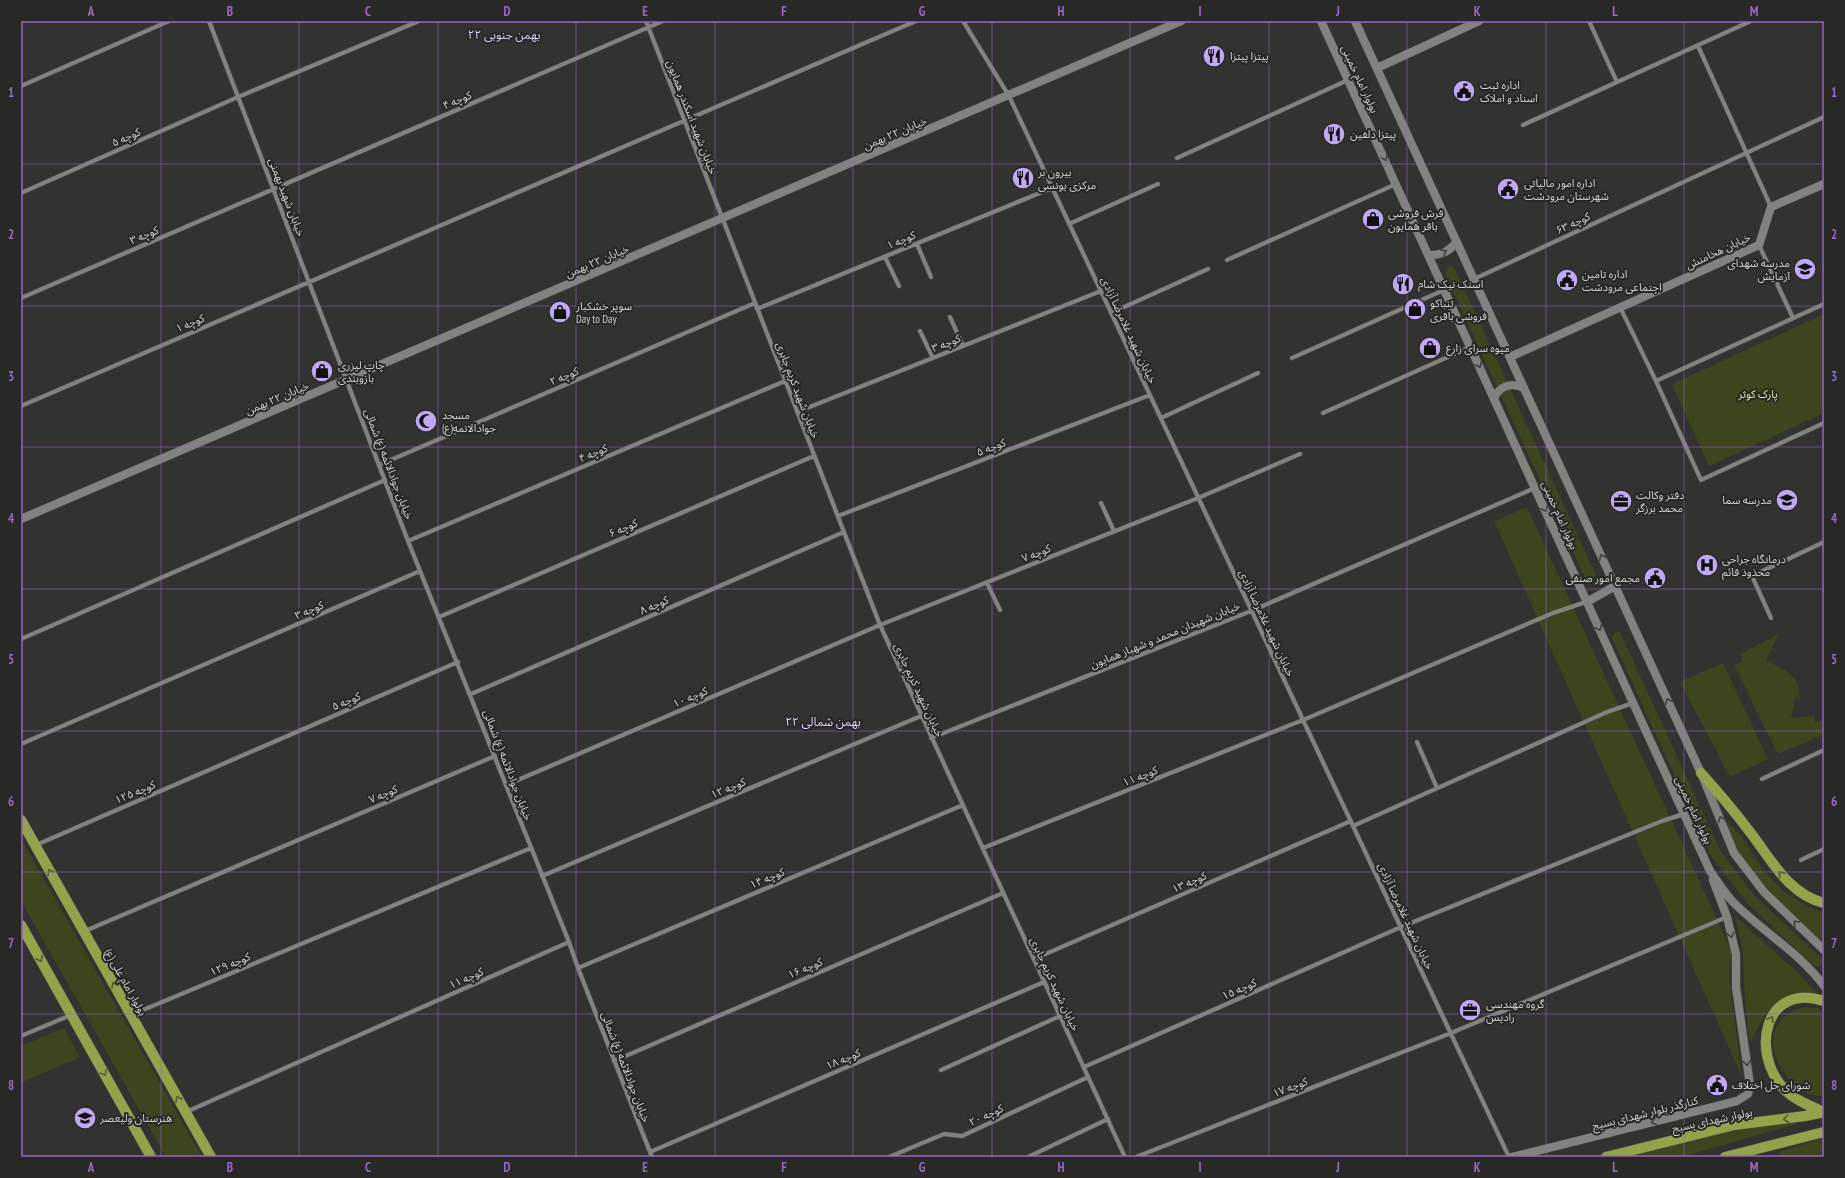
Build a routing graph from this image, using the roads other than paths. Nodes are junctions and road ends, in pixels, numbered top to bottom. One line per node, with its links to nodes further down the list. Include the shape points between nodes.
1 (169, 21): 20 (street)
2 (209, 21): 22 (street, خیابان شهید بهمنی)
3 (419, 21): 22 (street)
4 (646, 21): 15 (street, خیابان شهید اسکندر همایون)
5 (663, 21): 15 (street)
6 (916, 21): 24 (street)
7 (963, 21): 21 (street, خیابان شهید غلامرضا آزادی)
8 (1181, 21): 14 (main road, خیابان ۲۲ بهمن)
9 (1321, 21): 18 (main road, بولوار امام خمینی)
10 (1355, 21): 17 (main road, بولوار امام خمینی)
11 (1479, 21): 17 (main road)
12 (1589, 21): 19 (street)
13 (1751, 21): 16 (street)
14 (1170, 23): 21 (main road, خیابان ۲۲ بهمن)
15 (648, 28): 24 (street, خیابان شهید اسکندر همایون); 32 (street, کوچه ۴)
16 (1698, 46): 19 (street); 26 (street)
17 (1377, 68): 37 (main road, بولوار امام خمینی)
18 (1349, 80): 27 (street); 29 (main road, بولوار امام خمینی, one-way to 29)
19 (1616, 82): 25 (street)
20 (21, 86)
21 (1009, 96): 31 (street, خیابان شهید غلامرضا آزادی); 35 (main road, خیابان ۲۲ بهمن)
22 (238, 97): 32 (street, خیابان شهید بهمنی); 33 (street, کوچه ۵)
23 (1824, 117): 26 (street)
24 (684, 119): 35 (street, خیابان شهید اسکندر همایون); 46 (street)
25 (1523, 125)
26 (1745, 153): 34 (street); 45 (street, کوچه ۶۳)
27 (1177, 158)
28 (1158, 184): 36 (street)
29 (1396, 184): 40 (main road, بولوار امام خمینی); 42 (street)
30 (1824, 184): 34 (main road)
31 (1052, 188): 36 (street, خیابان شهید غلامرضا آزادی); 38 (street, کوچه ۱)
32 (274, 189): 46 (street, خیابان شهید بهمنی); 50 (street, کوچه ۳)
33 (21, 193)
34 (1771, 207): 39 (main road, خیابان هخامنش)
35 (722, 219): 51 (street, خیابان شهید کریم جابری); 65 (main road, خیابان ۲۲ بهمن)
36 (1069, 224): 49 (street, خیابان شهید غلامرضا آزادی)
37 (1457, 242): 40 (main road, one-way to 37, via 1439,255); 45 (main road, بولوار امام خمینی)
38 (917, 244): 41 (street, کوچه ۱); 44 (street)
39 (1759, 245): 53 (main road, خیابان هخامنش); 57 (street)
40 (1429, 255): 48 (main road, بولوار امام خمینی)
41 (885, 257): 47 (street); 54 (street, کوچه ۱)
42 (1227, 260)
43 (1208, 269): 55 (street)
44 (931, 277)
45 (1474, 279): 61 (main road, بولوار امام خمینی)
46 (310, 281): 65 (street, خیابان شهید بهمنی); 71 (street, کوچه ۱)
47 (899, 286)
48 (1445, 290): 60 (main road, بولوار امام خمینی); 63 (street)
49 (1101, 291): 55 (street, خیابان شهید غلامرضا آزادی); 59 (street, کوچه ۳)
50 (21, 298)
51 (755, 303): 54 (street, خیابان شهید کریم جابری); 78 (street, کوچه ۲)
52 (1824, 304): 57 (street)
53 (1620, 307): 61 (main road, خیابان هخامنش); 67 (street)
54 (758, 309): 66 (street, خیابان شهید کریم جابری)
55 (1111, 313): 69 (street, خیابان شهید غلامرضا آزادی)
56 (950, 317): 59 (street)
57 (1793, 318): 67 (street)
58 (920, 331): 62 (street)
59 (963, 346): 62 (street, کوچه ۳)
60 (1470, 347): 70 (main road, بولوار امام خمینی, one-way to 70); 73 (street)
61 (1510, 357): 68 (main road, بولوار امام خمینی)
62 (933, 358): 72 (street, کوچه ۳)
63 (1292, 358)
64 (1258, 373): 74 (street)
65 (348, 380): 78 (street, خیابان جوادالائمه (ع) شمالی); 84 (main road, خیابان ۲۲ بهمن)
66 (785, 381): 72 (street, خیابان شهید کریم جابری); 87 (street, کوچه ۴)
67 (1656, 381): 75 (street, via 1701,480)
68 (1524, 388): 70 (main road, via 1506,385); 91 (main road, بولوار امام خمینی, one-way to 68)
69 (1150, 395): 74 (street, خیابان شهید غلامرضا آزادی); 83 (street, کوچه ۵)
70 (1494, 398): 80 (main road, بولوار امام خمینی)
71 (21, 406)
72 (797, 412): 77 (street, خیابان شهید کریم جابری)
73 (1323, 413)
74 (1161, 418): 81 (street, خیابان شهید غلامرضا آزادی)
75 (1824, 423)
76 (1300, 454): 81 (street, کوچه ۷)
77 (814, 456): 83 (street, خیابان شهید کریم جابری); 95 (street, کوچه ۶)
78 (379, 465): 79 (street, خیابان جوادالائمه (ع) شمالی)
79 (385, 480): 87 (street, خیابان جوادالائمه (ع) شمالی); 98 (street)
80 (1535, 488): 92 (main road, بولوار امام خمینی, one-way to 92); 94 (street, خیابان شهیدان محمد و شهباز همایون)
81 (1198, 498): 85 (street, کوچه ۷); 94 (street, خیابان شهید غلامرضا آزادی)
82 (1101, 502): 85 (street)
83 (838, 516): 86 (street, خیابان شهید کریم جابری)
84 (21, 520)
85 (1114, 531): 90 (street, کوچه ۷)
86 (844, 532): 97 (street, خیابان شهید کریم جابری); 100 (street, کوچه ۸)
87 (408, 541): 89 (street, خیابان جوادالائمه (ع) شمالی)
88 (1824, 542): 96 (street, via 1752,576)
89 (420, 571): 95 (street, خیابان جوادالائمه (ع) شمالی); 106 (street, کوچه ۳)
90 (987, 583): 93 (street); 97 (street, کوچه ۷)
91 (1615, 586): 92 (main road); 110 (main road, بولوار امام خمینی, one-way to 91)
92 (1587, 602): 101 (main road, بولوار امام خمینی, one-way to 101); 103 (street, via 1558,611)
93 (1000, 610)
94 (1251, 611): 103 (street, خیابان شهید غلامرضا آزادی); 104 (street, خیابان شهیدان محمد و شهباز همایون)
95 (439, 617): 99 (street, خیابان جوادالائمه (ع) شمالی)
96 (1771, 618)
97 (880, 625): 102 (street, خیابان شهید کریم جابری); 112 (street, کوچه ۱۰)
98 (21, 639)
99 (458, 662): 100 (street, خیابان جوادالائمه (ع) شمالی); 108 (street, کوچه ۵)
100 (471, 694): 109 (street, خیابان جوادالائمه (ع) شمالی)
101 (1633, 703): 113 (street, via 1607,712); 115 (main road, بولوار امام خمینی)
102 (922, 716): 104 (street, خیابان شهید کریم جابری); 124 (street, کوچه ۱۲)
103 (1303, 720): 117 (street, خیابان شهید غلامرضا آزادی); 120 (street, کوچه ۱۱)
104 (931, 738): 114 (street, خیابان شهید کریم جابری)
105 (1417, 742): 113 (street)
106 (21, 744)
107 (1824, 750): 111 (street)
108 (242, 756): 118 (street, کوچه ۱۲۵)
109 (495, 756): 112 (street, خیابان جوادالائمه (ع) شمالی); 130 (street, کوچه ۷)
110 (1701, 773): 126 (main road, one-way to 110, via 1792,886); 132 (main road, بولوار امام خمینی, one-way to 110, via 1764,892 1734,853)
111 (1762, 779)
112 (506, 785): 119 (street, خیابان جوادالائمه (ع) شمالی)
113 (1437, 788): 117 (street)
114 (963, 805): 120 (street, خیابان شهید کریم جابری); 134 (street, کوچه ۱۴)
115 (1684, 814): 123 (main road, بولوار امام خمینی); 129 (street)
116 (21, 820): 118 (main road, بولوار امام علی (ع))
117 (1352, 823): 129 (street, خیابان شهید غلامرضا آزادی); 133 (street, کوچه ۱۳)
118 (35, 845): 130 (main road, بولوار امام علی (ع), one-way to 118)
119 (531, 848): 124 (street, خیابان جوادالائمه (ع) شمالی); 139 (street, کوچه ۱۲۹)
120 (983, 848): 125 (street, خیابان شهید کریم جابری)
121 (1824, 849): 122 (street)
122 (1800, 860)
123 (1710, 871): 127 (main road, کنارگذر بلوار شهدای بسیج); 136 (main road, بولوار امام خمینی, via 1734,902 1817,976)
124 (542, 876): 131 (street, خیابان جوادالائمه (ع) شمالی)
125 (1003, 893): 133 (street, خیابان شهید کریم جابری); 143 (street, کوچه ۱۶)
126 (1824, 903)
127 (1727, 917): 141 (street); 159 (main road, کنارگذر بلوار شهدای بسیج, one-way to 159, via 1736,954 1736,987 1750,1085 1748,1094 1737,1101)
128 (21, 925): 138 (main road, one-way to 138)
129 (1401, 927): 141 (street, خیابان شهید غلامرضا آزادی); 144 (street, کوچه ۱۵)
130 (84, 932): 139 (main road, بولوار امام علی (ع), one-way to 130)
131 (569, 942): 134 (street, خیابان جوادالائمه (ع) شمالی); 147 (street, کوچه ۱۱)
132 (1824, 950)
133 (1034, 959): 135 (street, خیابان شهید کریم جابری)
134 (578, 968): 143 (street, خیابان جوادالائمه (ع) شمالی)
135 (1044, 982): 140 (street, خیابان شهید کریم جابری); 151 (street, کوچه ۱۸)
136 (1824, 986)
137 (1824, 1001): 148 (main road, one-way to 137, via 1785,1090 1766,1058 1765,1037 1769,1022 1779,1007 1793,999 1812,997)
138 (71, 1014): 142 (street); 152 (main road, one-way to 152)
139 (131, 1016): 147 (main road, بولوار امام علی (ع), one-way to 139)
140 (1060, 1016): 144 (street, خیابان شهید کریم جابری); 145 (street)
141 (1451, 1033): 158 (street, کوچه ۱۷); 159 (street, خیابان شهید غلامرضا آزادی)
142 (21, 1036)
143 (614, 1061): 151 (street, خیابان جوادالائمه (ع) شمالی)
144 (1084, 1067): 146 (street, خیابان شهید کریم جابری)
145 (942, 1070)
146 (1088, 1077): 149 (street, خیابان شهید کریم جابری); 155 (street, کوچه ۲۰, via 962,1136 944,1134)
147 (185, 1112): 153 (main road, بولوار امام علی (ع))
148 (1824, 1112): 160 (main road, بولوار شهدای بسیج, one-way to 160, via 1734,1125)
149 (1108, 1119): 156 (street); 157 (street, خیابان شهید کریم جابری)
150 (1824, 1132): 161 (main road)
151 (650, 1152): 154 (street, خیابان جوادالائمه (ع) شمالی)
152 (151, 1157)
153 (211, 1157)
154 (652, 1157)
155 (889, 1157)
156 (1028, 1157)
157 (1125, 1157)
158 (1136, 1157)
159 (1510, 1157)
160 (1606, 1157)
161 (1725, 1157)

